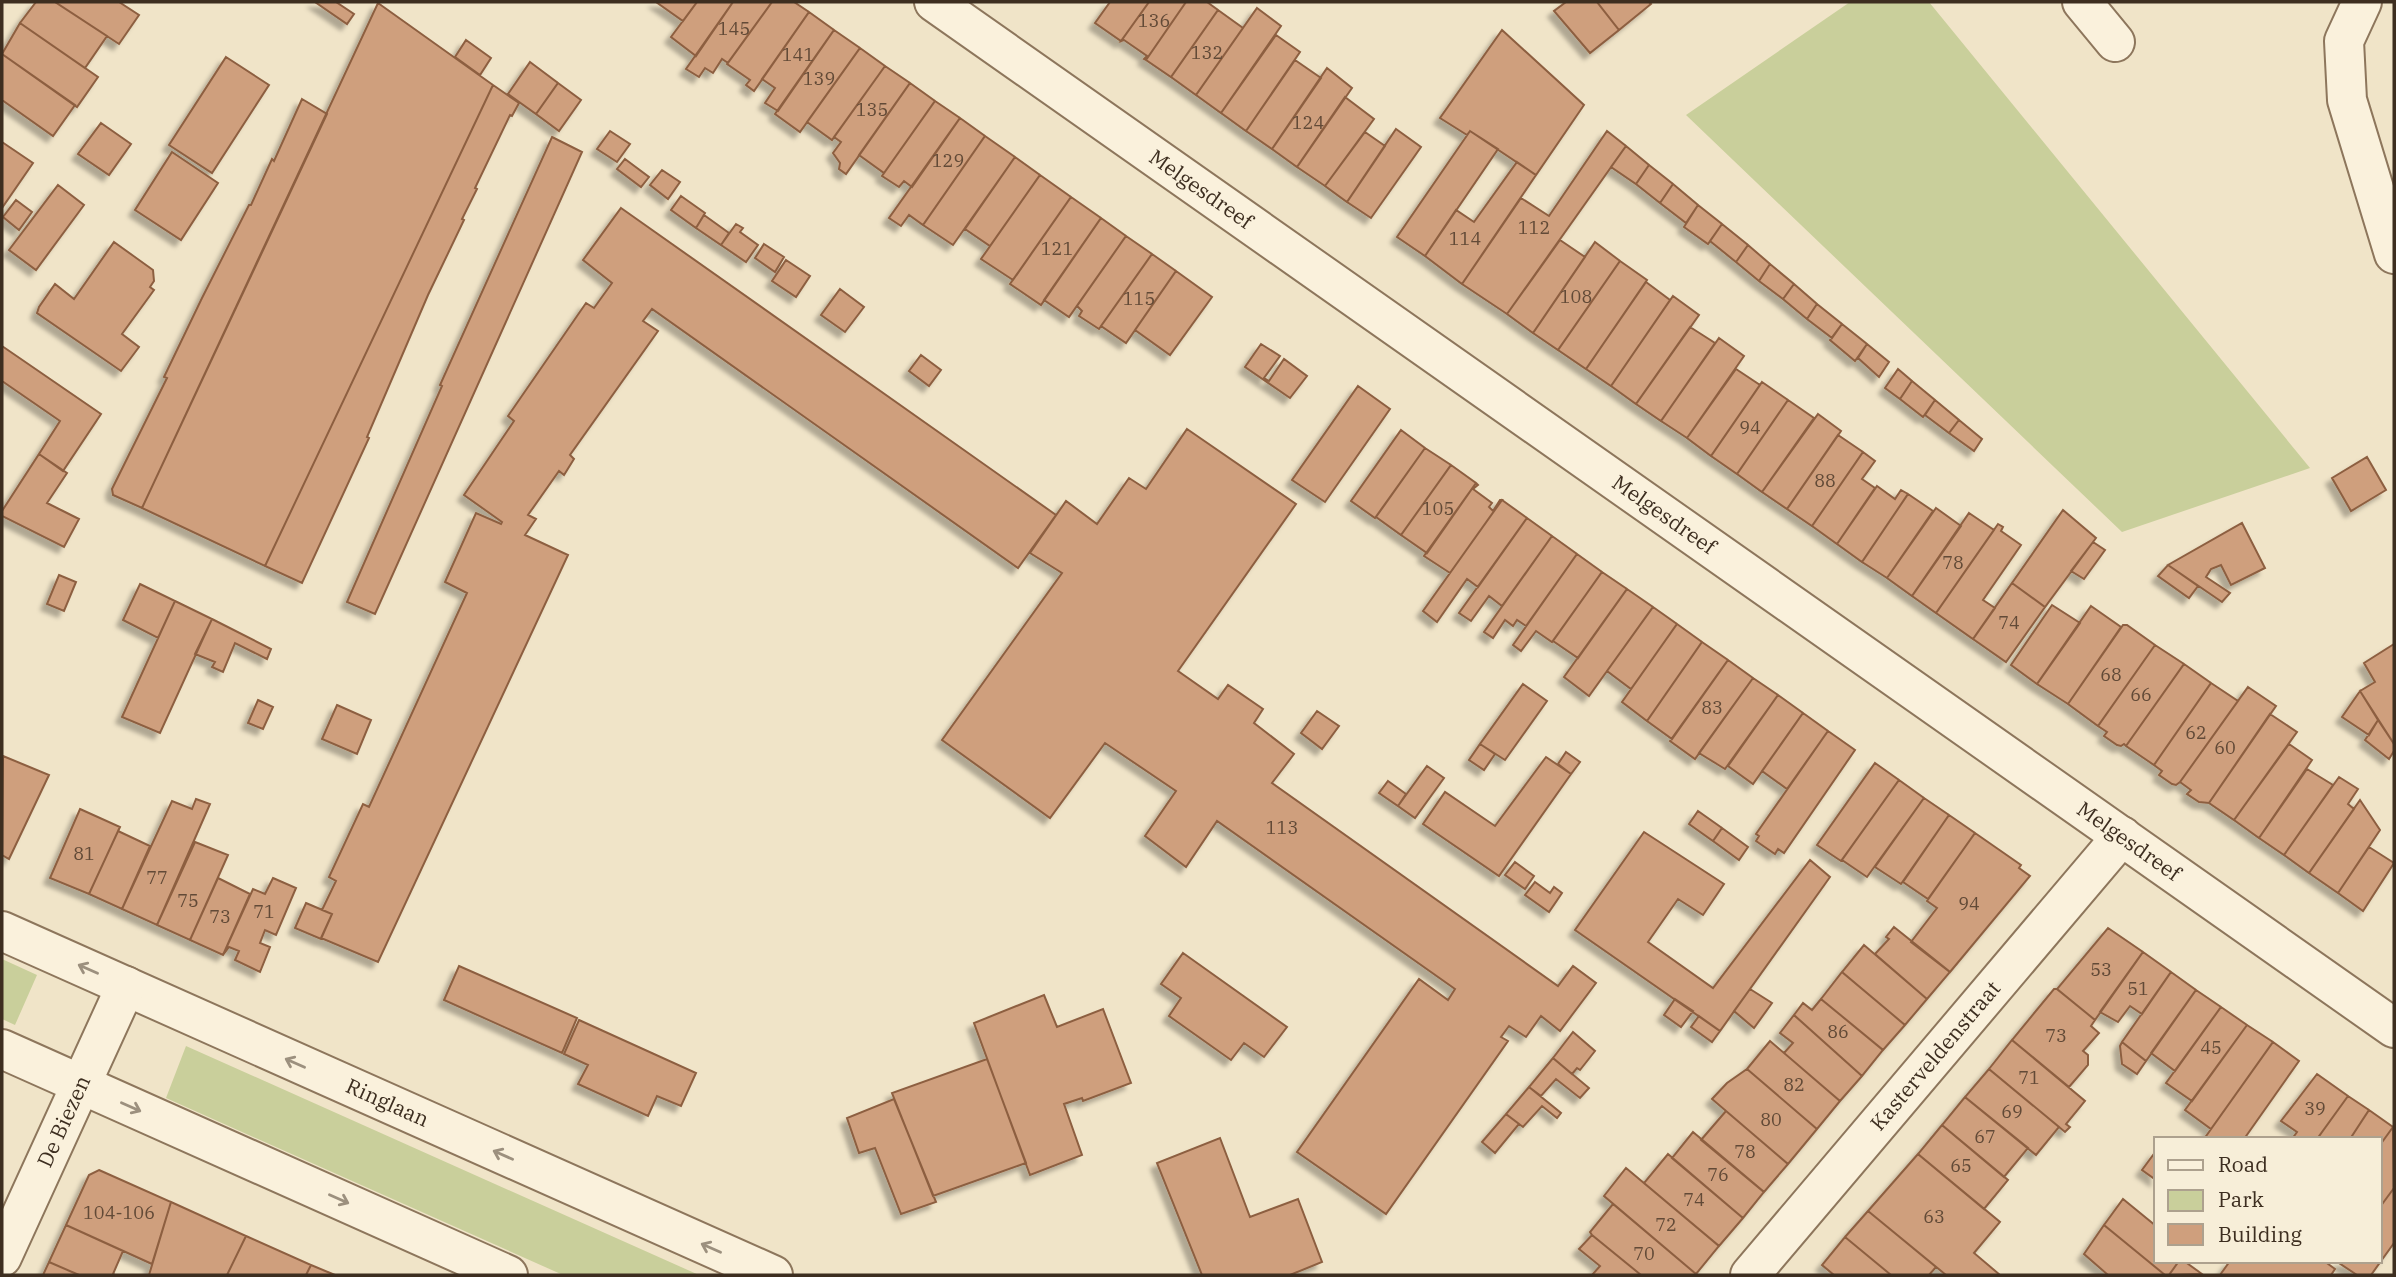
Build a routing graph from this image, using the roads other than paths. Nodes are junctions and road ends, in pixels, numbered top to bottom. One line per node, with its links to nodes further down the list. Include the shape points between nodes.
1 (934, 2): 6 (street, Melgesdreef)
2 (2082, 2): 4 (street)
3 (2362, 2): 5 (street, via 2344,41 2347,100)
4 (2115, 42)
5 (2394, 254)
6 (2122, 836): 9 (street, Melgesdreef); 15 (street, Kasterveldenstraat)
7 (2, 931): 8 (street, Ringlaan, one-way to 7)
8 (126, 986): 11 (street, De Biezen); 14 (street, Ringlaan, one-way to 8)
9 (2394, 1028)
10 (2, 1049): 11 (street)
11 (82, 1085): 12 (street, De Biezen); 13 (street, one-way to 13)
12 (2, 1257)
13 (508, 1275)
14 (773, 1275)
15 (1750, 1275)

